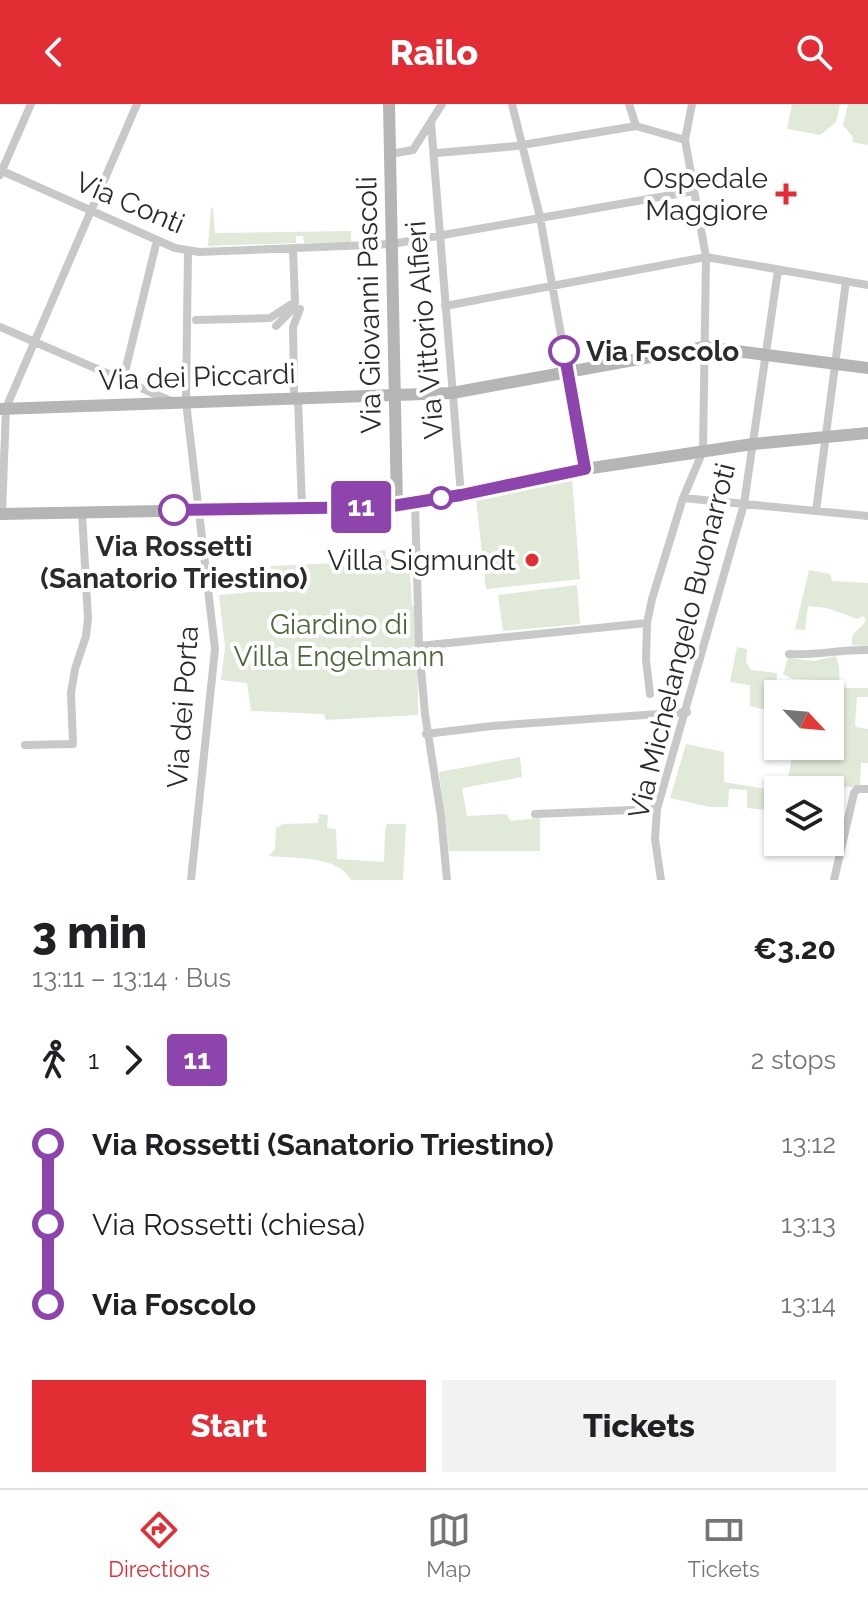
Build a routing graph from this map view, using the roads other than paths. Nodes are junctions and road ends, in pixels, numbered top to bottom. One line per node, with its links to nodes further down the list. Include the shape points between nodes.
1 (31, 104): 14 (street)
2 (137, 104): 16 (street)
3 (389, 104): 12 (main road, Via Giovanni Pascoli)
4 (442, 104): 8 (street)
5 (512, 104): 11 (street)
6 (629, 104): 9 (street)
7 (692, 104): 10 (street)
8 (431, 123): 12 (street, via 413,150); 13 (street, Via Vittorio Alfieri)
9 (636, 126): 10 (street); 11 (street)
10 (685, 140): 15 (street)
11 (519, 146): 13 (street); 17 (street)
12 (390, 154): 20 (main road, Via Giovanni Pascoli)
13 (436, 158): 18 (street, Via Vittorio Alfieri)
14 (1, 172): 16 (street, Via Conti)
15 (694, 191): 17 (street, Via Conti); 23 (street)
16 (91, 210): 19 (street, Via Conti); 34 (street)
17 (540, 217): 18 (street, Via Conti); 27 (street)
18 (440, 234): 20 (street, Via Conti); 29 (street, Via Vittorio Alfieri)
19 (157, 240): 22 (street, Via Conti); 40 (street)
20 (392, 244): 21 (street, Via Conti); 43 (main road, Via Giovanni Pascoli)
21 (293, 249): 22 (street, Via Conti); 32 (street, via 295,302)
22 (188, 251): 31 (street, Via dei Porta)
23 (706, 257): 24 (street); 27 (street); 35 (street)
24 (778, 270): 25 (street); 36 (street, Via Michelangelo Buonarroti)
25 (846, 281): 26 (street); 37 (street)
26 (868, 285)
27 (553, 286): 29 (street); 39 (street)
28 (290, 305): 31 (street, via 270,318)
29 (445, 306): 41 (street, Via Vittorio Alfieri)
30 (300, 309): 42 (street, via 293,327)
31 (194, 323): 45 (street, Via dei Porta)
32 (276, 326)
33 (0, 327): 34 (street)
34 (35, 342): 40 (street); 46 (street)
35 (705, 347): 36 (main road, Via dei Piccardi); 39 (main road, Via dei Piccardi); 50 (street)
36 (766, 353): 37 (main road, Via dei Piccardi); 49 (street, Via Michelangelo Buonarroti)
37 (834, 363): 38 (main road, Via dei Piccardi); 48 (street)
38 (868, 368)
39 (567, 371): 41 (main road, Via dei Piccardi); 51 (street)
40 (123, 380): 44 (street)
41 (452, 393): 43 (main road, Via dei Piccardi); 52 (street, Via Vittorio Alfieri)
42 (296, 395): 43 (main road, Via dei Piccardi); 45 (main road, Via dei Piccardi); 57 (street)
43 (395, 395): 56 (main road, Via Giovanni Pascoli)
44 (171, 401): 45 (main road, Via dei Piccardi); 46 (main road, Via dei Piccardi)
45 (186, 402): 58 (street, Via dei Porta)
46 (3, 408): 61 (street)
47 (868, 433): 48 (main road)
48 (825, 438): 49 (main road); 59 (street)
49 (753, 444): 50 (main road); 55 (street, Via Michelangelo Buonarroti)
50 (703, 451): 51 (main road); 53 (street)
51 (585, 469): 52 (main road)
52 (461, 495): 54 (main road)
53 (683, 498): 55 (street); 63 (street)
54 (415, 503): 56 (main road); 64 (street)
55 (744, 504): 59 (street); 68 (street, Via Michelangelo Buonarroti)
56 (397, 505): 57 (main road)
57 (302, 508): 58 (main road)
58 (199, 509): 60 (main road); 74 (street, Via dei Porta, via 215,649)
59 (816, 511): 62 (street)
60 (82, 513): 61 (main road); 70 (street, via 88,618 71,693 73,744)
61 (1, 514)
62 (868, 516)
63 (647, 623): 64 (street); 67 (street)
64 (419, 646): 69 (street)
65 (868, 650): 66 (street)
66 (789, 654)
67 (650, 694)
68 (687, 712): 69 (street); 72 (street, Via Michelangelo Buonarroti)
69 (426, 734): 75 (street)
70 (25, 745)
71 (868, 789): 77 (street, via 854,793)
72 (657, 809): 73 (street); 76 (street, Via Michelangelo Buonarroti)
73 (535, 814)
74 (191, 880)
75 (447, 880)
76 (661, 880)
77 (834, 880)

